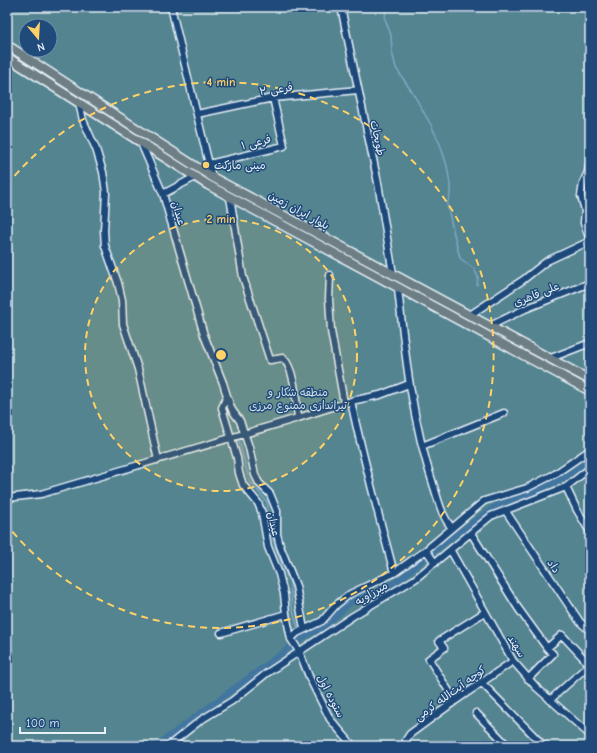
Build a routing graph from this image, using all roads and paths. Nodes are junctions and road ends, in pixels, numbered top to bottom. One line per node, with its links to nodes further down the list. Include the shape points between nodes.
1 (170, 7): 8 (street)
2 (341, 7): 5 (street, طویجات)
3 (7, 44): 14 (main road, بلوار ایران زمین)
4 (7, 57): 7 (main road, بلوار ایران زمین)
5 (358, 90): 6 (street, فرعی ۲); 19 (street, طویجات, via 378,183)
6 (273, 98): 8 (street, فرعی ۲); 11 (street, فرعی ۱, via 284,146)
7 (79, 103): 9 (main road, بلوار ایران زمین); 39 (street, via 83,120 104,172 105,246 118,283 122,300 122,324 138,369)
8 (197, 114): 11 (street)
9 (141, 143): 13 (main road, بلوار ایران زمین); 15 (street, عیدان)
10 (590, 158): 12 (street)
11 (209, 164): 14 (street)
12 (589, 172): 17 (street, via 583,183 581,196)
13 (195, 177): 15 (street, عیدان); 16 (main road, بلوار ایران زمین)
14 (212, 177): 19 (main road, بلوار ایران زمین)
15 (163, 194): 30 (street, عیدان, via 204,335)
16 (230, 197): 22 (main road, بلوار ایران زمین); 34 (street, via 243,277 270,360 282,358 287,361 294,386)
17 (588, 209): 18 (street, via 584,223)
18 (590, 240): 23 (street, via 547,261)
19 (393, 274): 23 (main road, بلوار ایران زمین)
20 (330, 275): 32 (street, via 331,332)
21 (590, 283): 24 (street, علی قاهری, via 525,308)
22 (398, 288): 28 (street); 29 (main road, بلوار ایران زمین)
23 (470, 315): 24 (main road, بلوار ایران زمین)
24 (490, 326): 26 (main road, بلوار ایران زمین)
25 (590, 343): 26 (street)
26 (551, 358): 27 (main road, بلوار ایران زمین)
27 (590, 380)
28 (409, 384): 31 (street, via 380,395); 37 (street)
29 (590, 391)
30 (227, 396): 35 (street, عیدان); 36 (street, عیدان, via 222,408)
31 (351, 401): 32 (street); 50 (street)
32 (344, 403): 34 (street)
33 (504, 413): 37 (street)
34 (298, 418): 35 (street)
35 (245, 434): 36 (street); 53 (street, عیدان, via 254,475 270,494 276,511 280,546 296,586)
36 (231, 438): 39 (street); 52 (street, عیدان, via 243,485 258,503 262,513 268,547 284,594)
37 (422, 446): 44 (street, via 445,520)
38 (590, 450): 44 (street, via 555,474 527,488 484,501)
39 (158, 460): 42 (street, via 41,494)
40 (589, 472): 41 (street, میرزاویه)
41 (566, 487): 43 (street, میرزاویه); 45 (street)
42 (7, 498)
43 (504, 510): 46 (street, میرزاویه, via 491,516); 54 (street, داد, via 580,622)
44 (452, 528): 48 (street)
45 (590, 532)
46 (471, 534): 47 (street, میرزاویه); 57 (street)
47 (451, 550): 49 (street, میرزاویه); 51 (street, سهند)
48 (427, 551): 49 (street); 50 (street)
49 (434, 560): 58 (street, میرزاویه, via 415,579)
50 (394, 573): 53 (street, via 350,594 322,621)
51 (485, 612): 59 (street, سهند); 64 (street, via 439,641 444,648 428,659)
52 (286, 614): 55 (street); 56 (street, عیدان)
53 (301, 631): 56 (street)
54 (590, 631)
55 (221, 633)
56 (292, 640): 58 (street, ستوده اول)
57 (547, 648): 60 (street, via 562,635); 61 (street, via 553,654)
58 (298, 650): 67 (street, میرزاویه); 68 (street, ستوده اول, via 330,719)
59 (513, 661): 61 (street, سهند); 62 (street, کوچه آیت‌الله کرمی)
60 (590, 664): 63 (street)
61 (528, 679): 63 (street, سهند)
62 (482, 683): 64 (street, کوچه آیت‌الله کرمی); 71 (street)
63 (550, 700): 66 (street, سهند)
64 (455, 701): 69 (street, کوچه آیت‌الله کرمی, via 410,734 406,740)
65 (476, 713): 70 (street)
66 (590, 735)
67 (168, 746)
68 (353, 746)
69 (408, 746)
70 (508, 746)
71 (544, 746)

